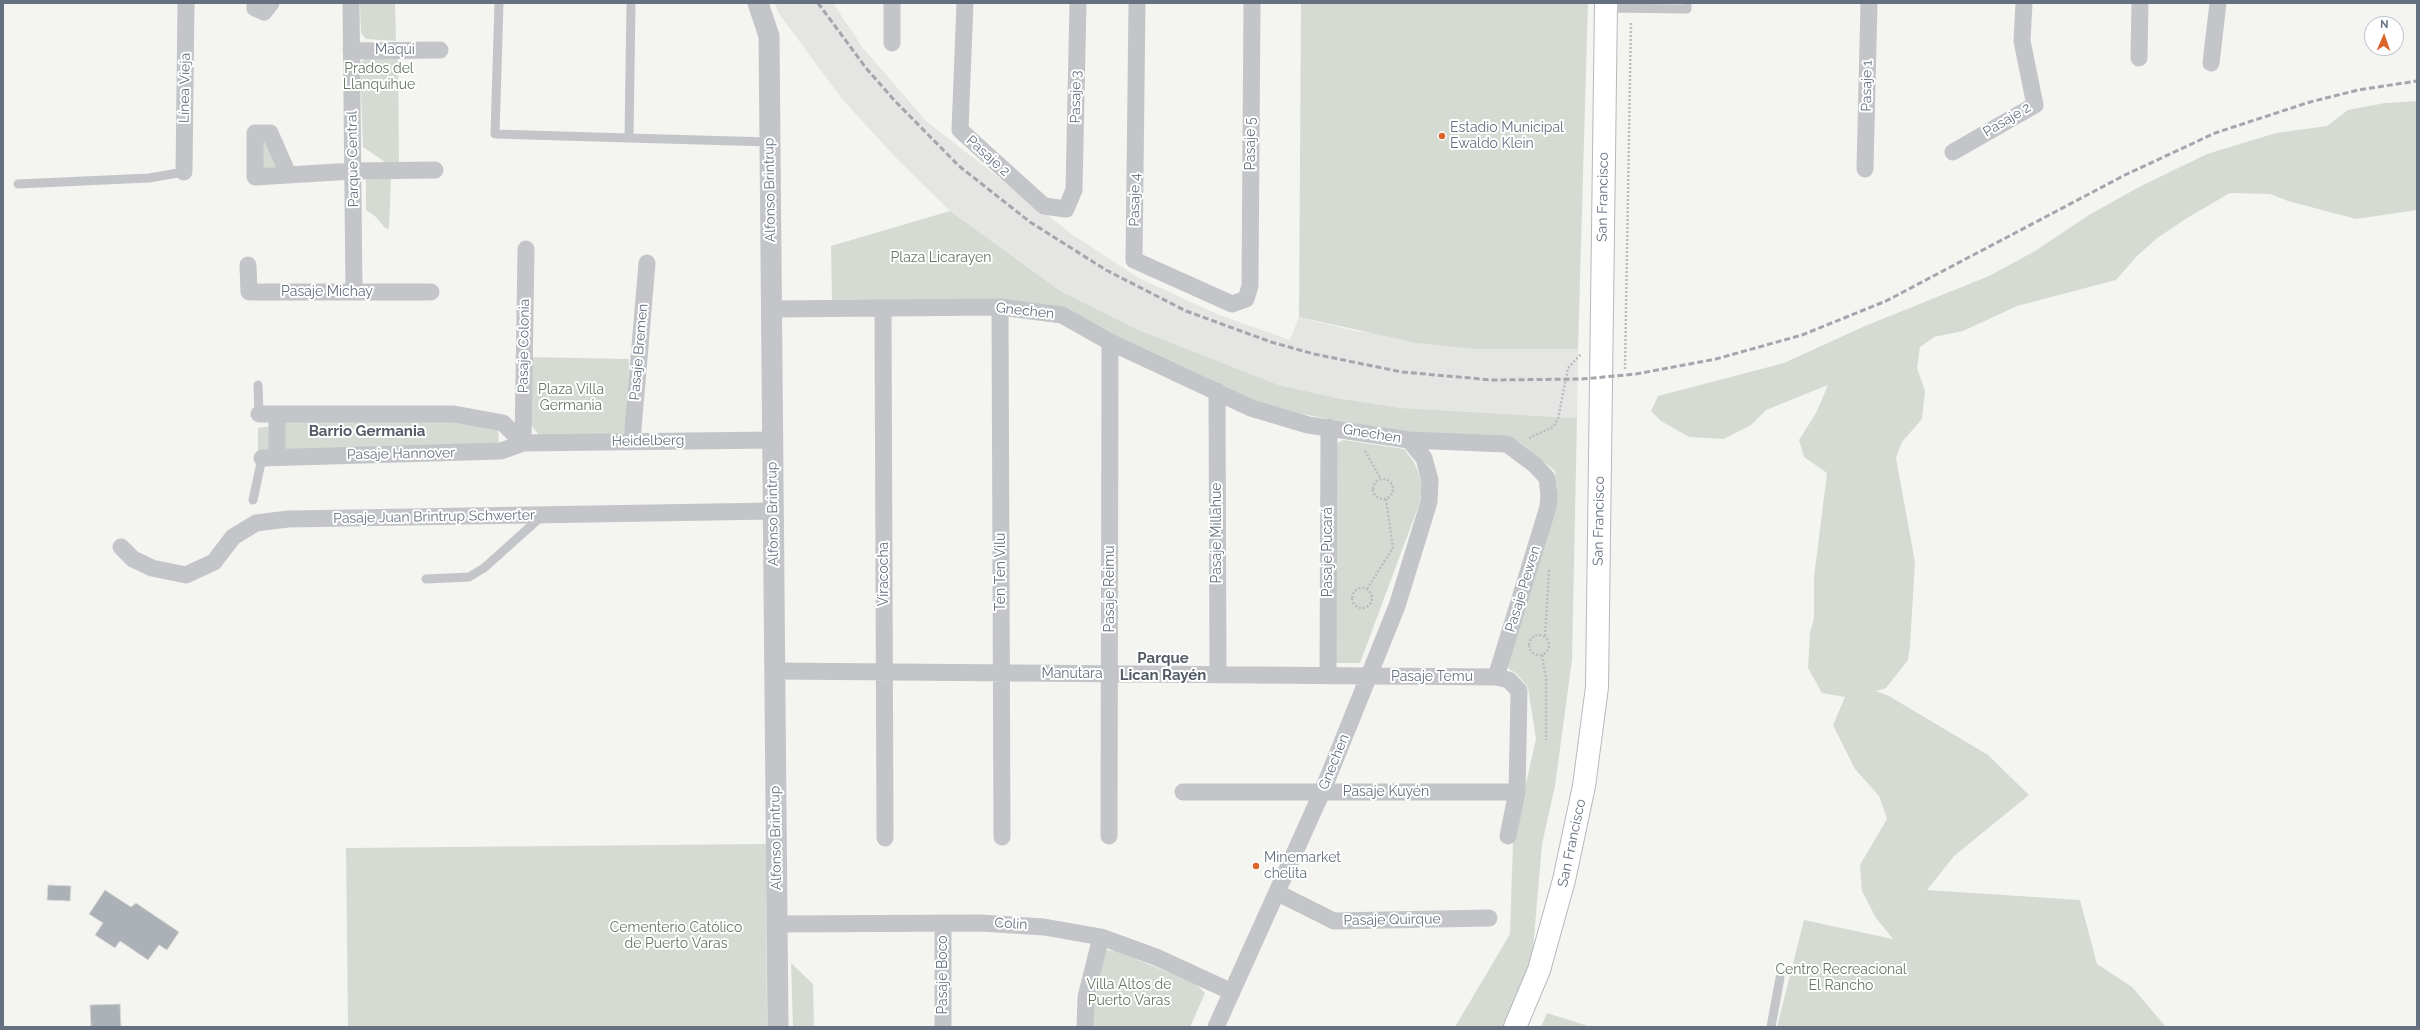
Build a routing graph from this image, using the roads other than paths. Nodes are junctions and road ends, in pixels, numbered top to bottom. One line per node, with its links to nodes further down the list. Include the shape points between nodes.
1 (186, 3): 30 (street, Línea Vieja)
2 (255, 3): 3 (street, via 255,8 264,12)
3 (271, 3)
4 (351, 3): 21 (street, Parque Central)
5 (499, 3): 24 (lane, via 494,134)
6 (632, 3): 24 (lane)
7 (758, 3): 25 (street, Alfonso Brintrup, via 769,36)
8 (892, 3): 19 (street)
9 (965, 3): 33 (street, Pasaje 2, via 960,130 1044,206 1066,208)
10 (1078, 3): 33 (street, Pasaje 3)
11 (1138, 3): 37 (street, Pasaje 4, via 1134,260 1232,304 1246,299)
12 (1252, 3): 37 (street, Pasaje 5)
13 (1687, 3): 18 (lane, via 1687,9 1632,9)
14 (1869, 3): 27 (street, Pasaje 1)
15 (2024, 3): 26 (street, Pasaje 2, via 2022,41 2036,105)
16 (2140, 3): 22 (street)
17 (2218, 3): 23 (street)
18 (1606, 6): 85 (main road, San Francisco, via 1597,687 1575,835 1538,970)
19 (892, 43)
20 (440, 50): 21 (street, Maqui)
21 (351, 51): 29 (street, Parque Central)
22 (2139, 58)
23 (2211, 63)
24 (629, 138): 25 (lane)
25 (770, 142): 41 (street, Alfonso Brintrup)
26 (1953, 152)
27 (1865, 169)
28 (435, 170): 29 (street)
29 (353, 171): 31 (street); 38 (street, Parque Central)
30 (184, 172): 32 (lane, via 149,178)
31 (288, 174)
32 (18, 184)
33 (1074, 190)
34 (526, 249): 52 (street, Pasaje Colonia)
35 (647, 263): 51 (street, Pasaje Bremen)
36 (248, 265): 38 (street, Pasaje Michay, via 249,292)
37 (1250, 286)
38 (354, 291): 39 (street, Pasaje Michay)
39 (432, 292)
40 (1000, 307): 42 (street, Gnechen); 43 (street, Gnechen, via 1062,315); 61 (street, Ten Ten Vilu)
41 (772, 310): 42 (street, Gnechen); 49 (street, Alfonso Brintrup)
42 (883, 310): 60 (street, Viracocha)
43 (1110, 342): 45 (street, Gnechen); 62 (street, Pasaje Reimu)
44 (258, 385): 46 (lane)
45 (1217, 391): 48 (street, Gnechen, via 1269,415); 63 (street, Pasaje Millahue)
46 (259, 414): 47 (street)
47 (277, 414): 52 (street, via 454,414 503,423); 53 (street)
48 (1328, 428): 50 (street, Gnechen); 64 (street, Pasaje Pucará)
49 (773, 440): 51 (street, Heidelberg); 55 (street, Alfonso Brintrup)
50 (1409, 440): 65 (street, Gnechen, via 1421,453 1428,470 1431,491 1397,606); 66 (street, Pasaje Pewen, via 1507,444 1535,465 1547,478 1548,507)
51 (632, 441): 52 (street, Heidelberg)
52 (523, 443): 53 (street, Pasaje Hannover, via 501,451)
53 (269, 457): 54 (lane)
54 (253, 500)
55 (773, 511): 56 (street, Pasaje Juan Brintrup Schwerter); 59 (street, Alfonso Brintrup)
56 (543, 515): 57 (street, Pasaje Juan Brintrup Schwerter, via 288,519 256,523 233,537 214,562 186,575 152,568 133,559); 58 (lane, via 484,568 469,577)
57 (121, 547)
58 (426, 578)
59 (775, 671): 60 (street, Manutara); 77 (street, Alfonso Brintrup)
60 (884, 672): 61 (street, Manutara); 73 (street, Viracocha)
61 (1001, 673): 62 (street, Manutara); 72 (street, Ten Ten Vilu)
62 (1109, 674): 63 (street, Manutara); 70 (street, Pasaje Reimu)
63 (1218, 675): 64 (street, Manutara)
64 (1328, 676): 65 (street, Manutara)
65 (1368, 676): 66 (street, Pasaje Temu); 68 (street, Gnechen)
66 (1496, 677): 69 (street, via 1509,680 1519,691)
67 (1183, 792): 68 (street, Pasaje Kuyén)
68 (1322, 792): 69 (street, Pasaje Kuyén); 74 (street, Gnechen)
69 (1517, 792): 71 (street)
70 (1109, 836)
71 (1508, 836)
72 (1002, 837)
73 (885, 838)
74 (1278, 894): 75 (street, Pasaje Quirque, via 1334,921); 80 (street, Gnechen)
75 (1489, 918)
76 (943, 923): 77 (street, Colin); 78 (street, Colin, via 1015,924); 83 (street, Pasaje Boco)
77 (777, 924): 82 (street, Alfonso Brintrup)
78 (1101, 937): 80 (street, Colin); 84 (street, via 1086,997)
79 (1780, 978): 86 (lane)
80 (1232, 992): 81 (street, Gnechen)
81 (1218, 1026)
82 (778, 1027)
83 (943, 1027)
84 (1085, 1027)
85 (1514, 1027)
86 (1772, 1027)

